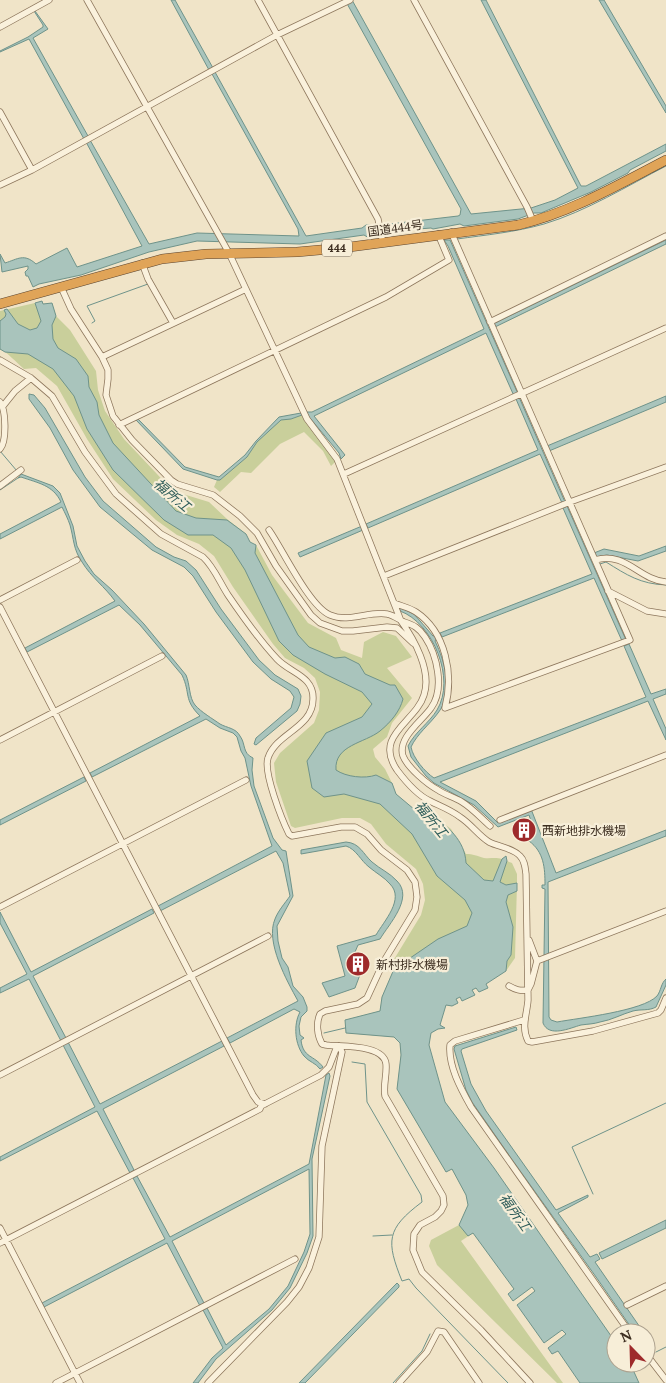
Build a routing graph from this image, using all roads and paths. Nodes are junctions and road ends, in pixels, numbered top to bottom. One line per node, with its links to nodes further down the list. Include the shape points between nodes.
1 (49, 0): 6 (street)
2 (87, 0): 8 (street)
3 (258, 0): 7 (street)
4 (414, 0): 13 (street)
5 (348, 1): 7 (street)
6 (0, 27)
7 (277, 35): 8 (street); 17 (street, via 378,219)
8 (147, 106): 11 (street); 18 (street)
9 (0, 112): 11 (street)
10 (666, 160): 13 (highway, 国道444号 / 444, via 567,210)
11 (32, 170): 12 (street)
12 (0, 185)
13 (533, 218): 14 (highway, 国道444号 / 444, via 518,225)
14 (451, 232): 15 (highway, 国道444号 / 444); 23 (street)
15 (438, 234): 17 (highway, 国道444号 / 444); 26 (street, via 449,260 386,298)
16 (666, 236): 23 (street)
17 (383, 243): 18 (highway, 国道444号 / 444, via 297,252)
18 (229, 253): 19 (highway, 国道444号 / 444, via 184,255); 21 (street)
19 (142, 263): 20 (highway, 国道444号 / 444); 24 (street)
20 (62, 287): 22 (highway, 国道444号 / 444); 27 (street, via 71,310)
21 (246, 288): 24 (street); 26 (street)
22 (0, 304)
23 (490, 322): 30 (street)
24 (173, 323): 27 (street)
25 (666, 328): 30 (street)
26 (275, 350): 32 (street); 36 (street, via 308,419)
27 (102, 357): 32 (street, via 108,370 106,395)
28 (0, 360): 29 (street)
29 (31, 378): 31 (street); 69 (street, via 52,396 84,452 116,494 161,534 203,557 270,652 312,687 312,710 272,751 267,762 273,791 289,834 355,827 367,834 415,882 415,910 384,961 367,998 358,1004 320,1014 317,1023 320,1042)
30 (522, 394): 36 (street); 38 (street)
31 (2, 404): 33 (street, via 4,444)
32 (119, 425): 50 (street, via 171,480 213,495 240,516 257,533 276,566 320,623 342,631 387,626 397,628)
33 (0, 449)
34 (666, 467): 38 (street)
35 (19, 472): 37 (street)
36 (344, 474): 42 (street)
37 (0, 486)
38 (570, 502): 41 (street); 42 (street)
39 (269, 530): 49 (street, via 319,608 330,615 346,618 385,614)
40 (77, 560): 45 (street)
41 (595, 560): 43 (street, via 604,557 625,562 658,581); 44 (street)
42 (384, 576): 46 (street)
43 (666, 582)
44 (608, 591): 46 (street, via 630,640 628,642 448,708 445,708 449,680 437,632 416,612); 48 (street, via 647,611)
45 (0, 600)
46 (394, 603): 49 (street)
47 (0, 607): 52 (street)
48 (666, 614)
49 (401, 620): 50 (street); 57 (street, via 417,626 426,638 436,662 438,680 432,708 408,734 403,755 426,783 461,801)
50 (414, 644): 62 (street, via 424,669 425,692 394,736 390,746 392,761 423,798 461,817 487,840 520,856 525,866)
51 (162, 656): 52 (street)
52 (55, 712): 53 (street); 58 (street)
53 (0, 740)
54 (666, 755): 56 (street)
55 (246, 780): 58 (street)
56 (500, 820)
57 (490, 826)
58 (123, 844): 59 (street); 64 (street)
59 (0, 907)
60 (666, 911): 63 (street)
61 (268, 936): 64 (street)
62 (528, 938): 63 (street); 66 (street)
63 (537, 961): 66 (street)
64 (192, 976): 70 (street); 71 (street, via 256,1100)
65 (510, 986): 66 (street, via 515,990)
66 (528, 990): 68 (street)
67 (666, 998): 68 (street, via 658,1013 593,1031 532,1042 526,1038)
68 (524, 1020): 78 (street, via 455,1041 450,1046 454,1071 471,1107)
69 (340, 1046): 71 (street, via 321,1075); 84 (street, via 342,1052 322,1146 319,1237 309,1268 287,1302); 87 (street, via 374,1050 384,1058 386,1096 443,1196 441,1212 420,1225 414,1234 413,1250 422,1272)
70 (0, 1075)
71 (265, 1104): 73 (street)
72 (0, 1228): 73 (street)
73 (6, 1240): 74 (street); 80 (street)
74 (0, 1243)
75 (296, 1259): 80 (street)
76 (666, 1286): 77 (street)
77 (628, 1305)
78 (623, 1323)
79 (656, 1367): 81 (street)
80 (75, 1373): 82 (street); 83 (street)
81 (666, 1380)
82 (56, 1383)
83 (80, 1383)
84 (208, 1383)
85 (398, 1383): 86 (street, via 427,1352 438,1332 444,1332)
86 (479, 1383)
87 (530, 1383)

